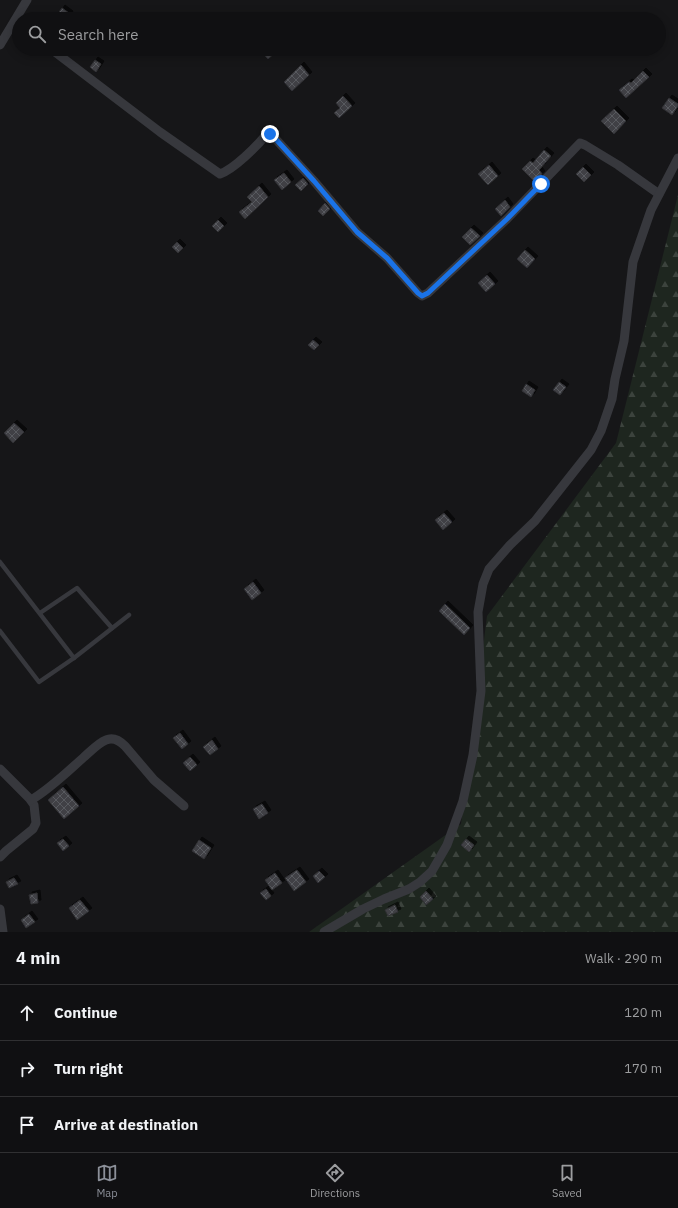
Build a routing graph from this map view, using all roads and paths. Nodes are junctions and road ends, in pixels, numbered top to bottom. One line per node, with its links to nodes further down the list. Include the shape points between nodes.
1 (27, 0): 2 (street)
2 (21, 12)
3 (12, 28): 4 (street)
4 (0, 45)
5 (59, 56): 7 (street, via 220,174 228,171 266,135 272,135 357,232 387,258 422,296 507,219 580,143 618,165)
6 (678, 158): 7 (street)
7 (659, 194): 20 (street, via 633,262 624,341 614,379 612,399 601,431 591,450 539,515 489,569 483,584 478,612 481,691 473,755 463,801 447,845 432,871 420,882 384,898)
8 (0, 562): 9 (lane)
9 (40, 613): 11 (lane, via 77,588); 13 (lane)
10 (129, 615): 11 (lane)
11 (112, 628): 13 (lane)
12 (0, 630): 13 (lane, via 39,682)
13 (74, 658)
14 (0, 770): 15 (street)
15 (31, 800): 16 (street, via 95,748 106,740 114,739 120,741 154,780); 17 (street, via 36,816 33,829)
16 (184, 806)
17 (0, 857)
18 (0, 909): 19 (street)
19 (3, 932)
20 (324, 932)

